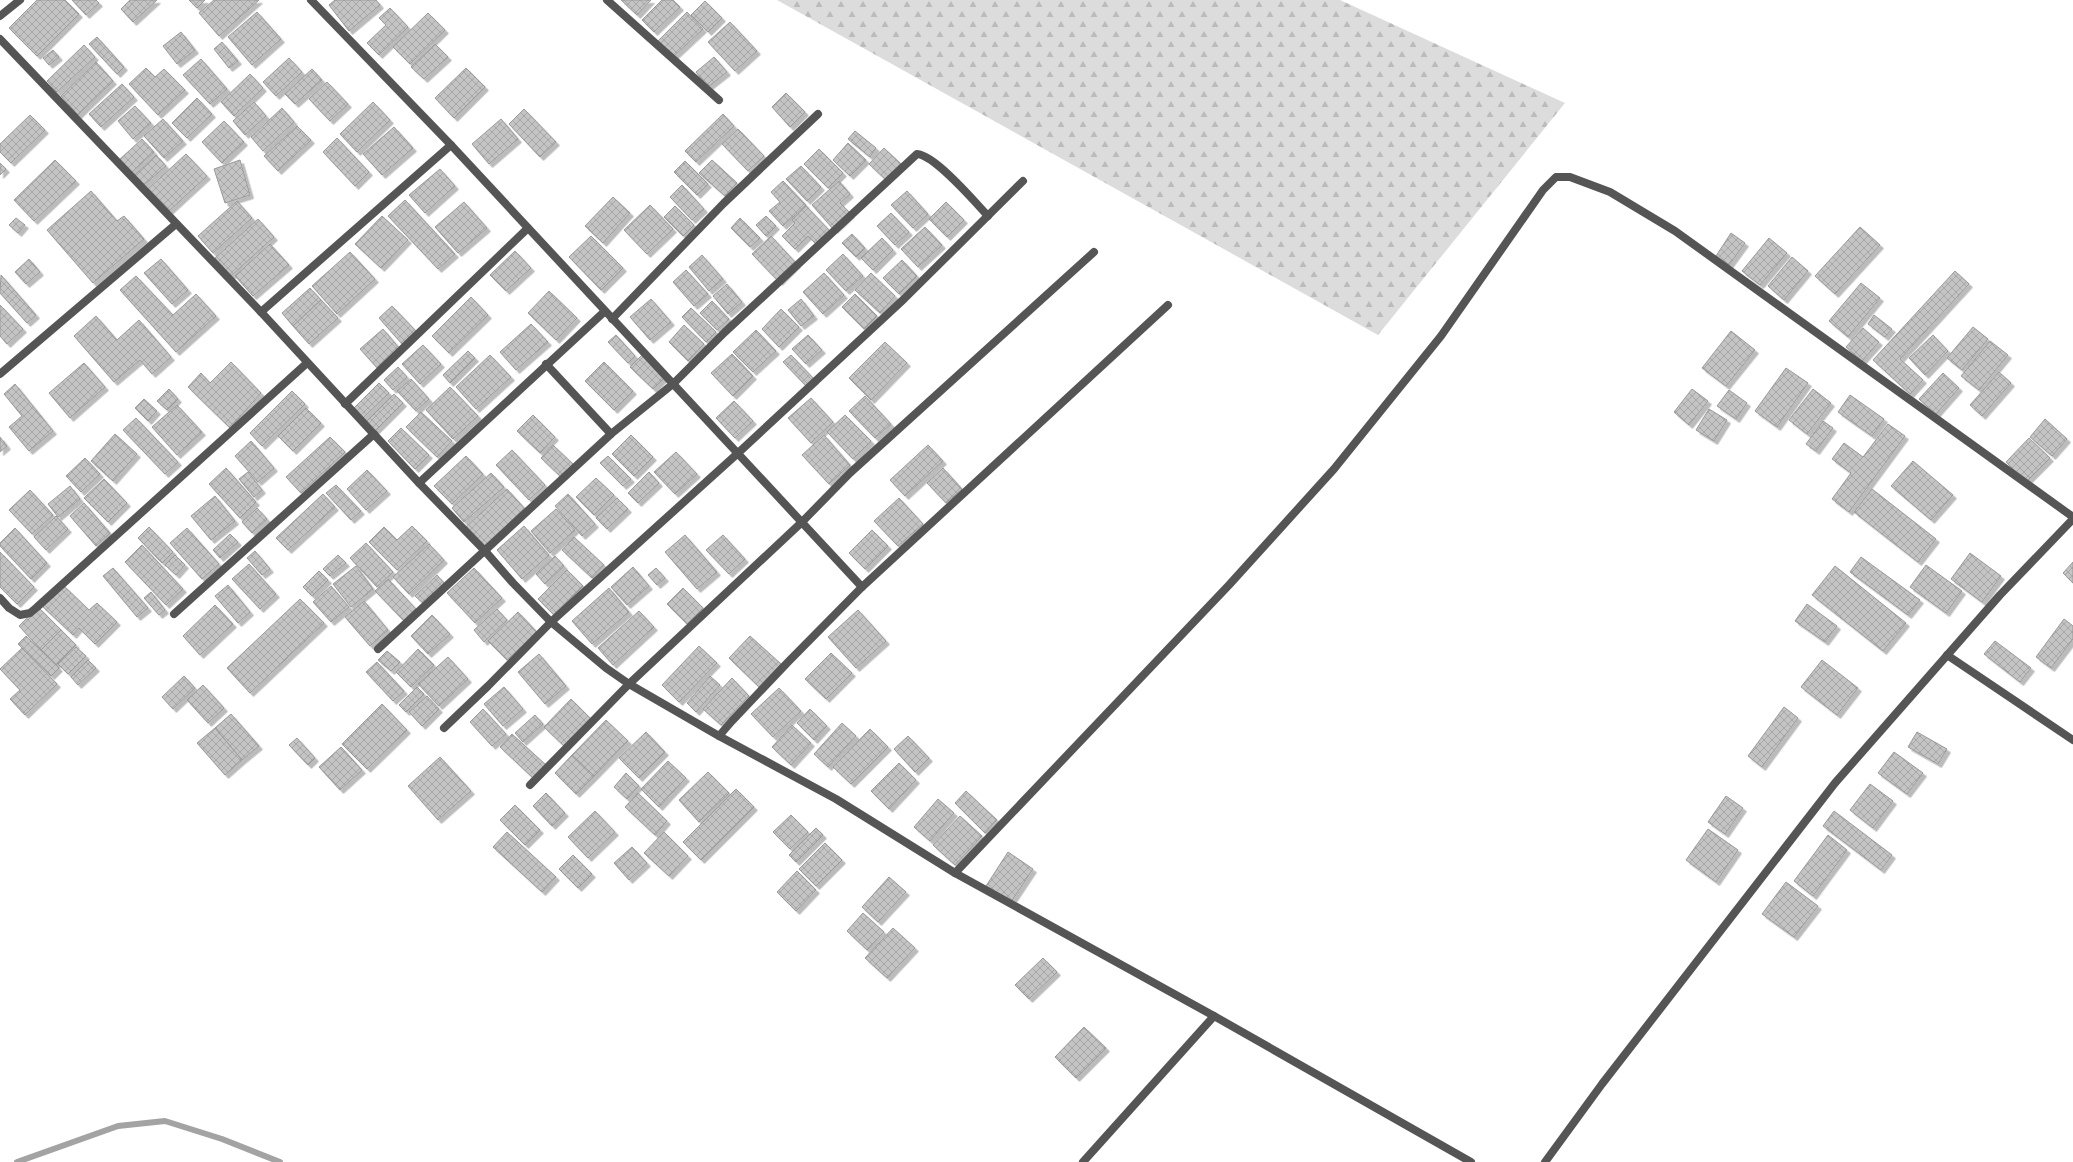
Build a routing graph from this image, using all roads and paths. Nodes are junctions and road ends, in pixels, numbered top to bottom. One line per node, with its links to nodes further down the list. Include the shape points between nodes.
1 (20, 0): 4 (street)
2 (311, 0): 8 (street)
3 (606, 0): 6 (street)
4 (0, 16)
5 (0, 39): 11 (street)
6 (718, 100)
7 (818, 114): 17 (street, via 724,203)
8 (451, 145): 12 (street); 15 (street)
9 (1023, 181): 10 (street)
10 (988, 216): 21 (street, via 951,177 929,158 917,154); 25 (street, via 904,299)
11 (176, 224): 15 (street); 20 (street)
12 (528, 228): 16 (street); 22 (street)
13 (1094, 252): 28 (street, via 850,473)
14 (1168, 305): 30 (street)
15 (261, 312): 18 (street)
16 (604, 312): 17 (street); 19 (street)
17 (612, 319): 21 (street)
18 (307, 362): 22 (street); 31 (street, via 30,613 20,615 8,608)
19 (546, 364): 24 (street); 26 (street)
20 (0, 374)
21 (672, 384): 24 (street); 25 (street)
22 (345, 404): 23 (street)
23 (374, 434): 26 (street); 32 (street)
24 (612, 434): 29 (street)
25 (737, 454): 28 (street); 33 (street)
26 (419, 483): 29 (street)
27 (2073, 518): 35 (street); 41 (street, via 1675,231 1610,192 1570,177 1559,176 1543,190 1441,336 1334,469 1229,585)
28 (802, 522): 30 (street); 36 (street)
29 (485, 551): 33 (street); 34 (street)
30 (862, 587): 38 (street, via 783,666)
31 (0, 598)
32 (174, 614)
33 (551, 622): 36 (street); 37 (street)
34 (378, 649)
35 (1947, 655): 39 (street); 45 (street, via 1835,783 1606,1078)
36 (629, 684): 38 (street); 40 (street)
37 (444, 728)
38 (719, 736): 41 (street, via 836,799)
39 (2073, 740)
40 (530, 785)
41 (955, 873): 42 (street)
42 (1214, 1016): 43 (street); 44 (street)
43 (1083, 1162)
44 (1471, 1162)
45 (1545, 1162)

